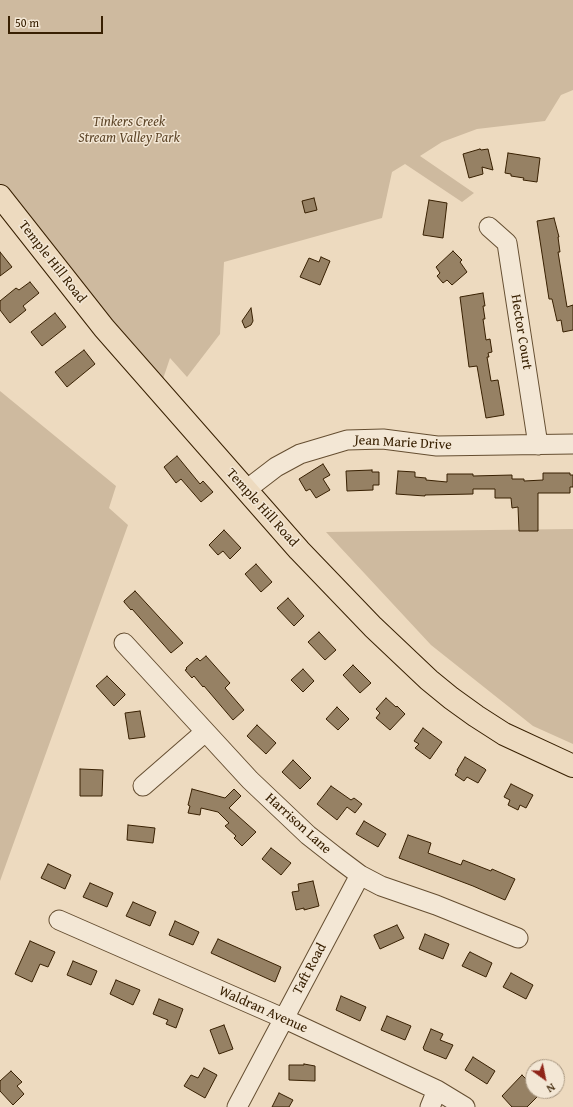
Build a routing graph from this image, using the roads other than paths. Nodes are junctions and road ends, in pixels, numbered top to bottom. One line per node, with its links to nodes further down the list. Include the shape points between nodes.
1 (0, 196): 5 (main road, Temple Hill Road, via 104,328)
2 (489, 227): 4 (street, Hector Court, via 507,243)
3 (573, 444): 4 (street, Jean Marie Drive)
4 (538, 445): 5 (street, Jean Marie Drive, via 437,446 383,439 346,440 300,454 276,467)
5 (246, 490): 8 (main road, Temple Hill Road, via 373,627 429,680 504,734)
6 (124, 643): 7 (street, Harrison Lane)
7 (205, 732): 9 (street); 10 (street, Harrison Lane, via 287,816)
8 (573, 766)
9 (143, 786)
10 (360, 875): 12 (street, Harrison Lane); 13 (street, Taft Road)
11 (59, 920): 13 (street, Waldran Avenue)
12 (518, 938)
13 (284, 1018): 14 (street, Waldran Avenue); 15 (street, Taft Road)
14 (434, 1099): 16 (street, Waldran Avenue)
15 (237, 1107)
16 (465, 1107)

